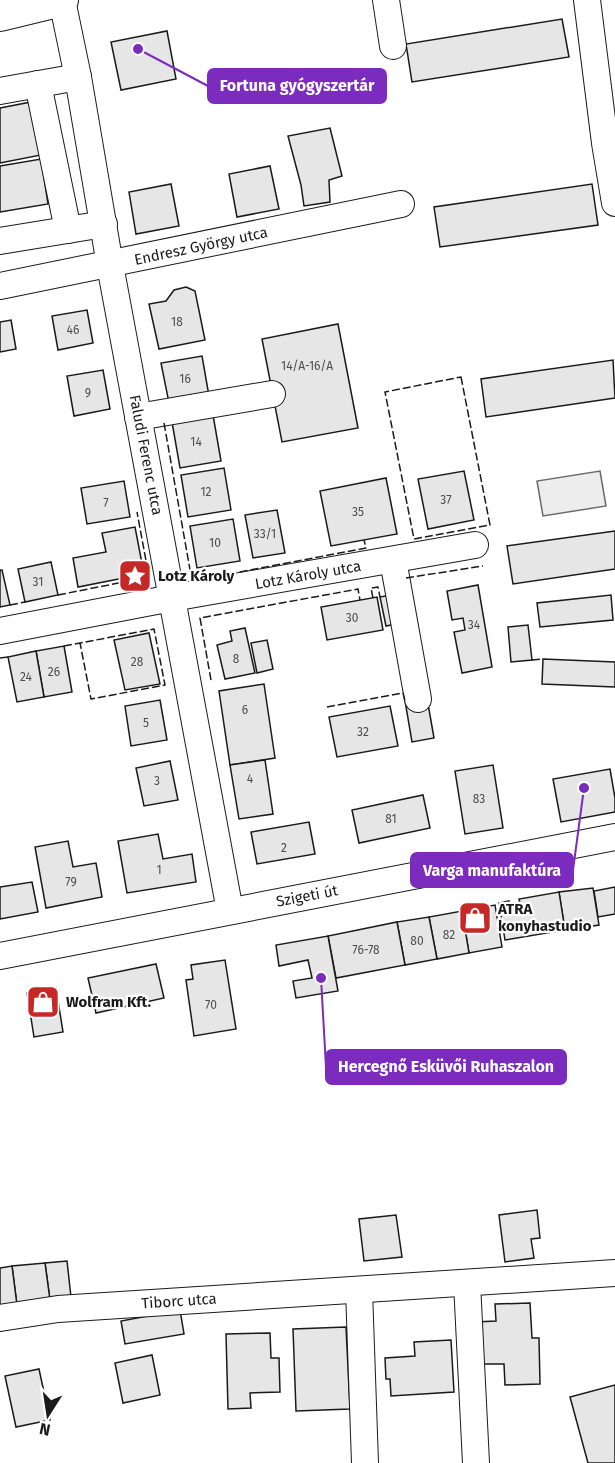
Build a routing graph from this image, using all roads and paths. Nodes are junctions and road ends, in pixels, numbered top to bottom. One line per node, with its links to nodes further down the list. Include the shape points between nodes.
1 (62, 0): 4 (main road); 6 (street, Faludi Ferenc utca)
2 (386, 0): 5 (street)
3 (587, 0): 9 (street)
4 (0, 15)
5 (393, 46)
6 (78, 77): 7 (street); 11 (street, Faludi Ferenc utca)
7 (38, 84): 8 (street); 12 (street)
8 (0, 91)
9 (615, 203)
10 (401, 204): 14 (street, Endresz György utca)
11 (104, 224): 12 (street); 14 (street, Faludi Ferenc utca)
12 (68, 230): 13 (street)
13 (0, 241)
14 (110, 265): 15 (street, Endresz György utca); 17 (street, Faludi Ferenc utca)
15 (0, 286)
16 (273, 394): 17 (street)
17 (138, 417): 20 (street, Faludi Ferenc utca)
18 (475, 545): 19 (street, Lotz Károly utca)
19 (393, 560): 20 (street, Lotz Károly utca); 22 (street)
20 (172, 598): 21 (street, Lotz Károly utca); 24 (street, Faludi Ferenc utca)
21 (0, 631)
22 (418, 699)
23 (615, 837): 24 (street, Szigeti út)
24 (230, 911): 25 (street, Szigeti út)
25 (0, 956)
26 (615, 1273): 27 (street, Tiborc utca)
27 (467, 1283): 28 (street, Tiborc utca); 31 (street)
28 (359, 1290): 29 (street, Tiborc utca, via 58,1310); 30 (street)
29 (0, 1318)
30 (365, 1463)
31 (477, 1463)

